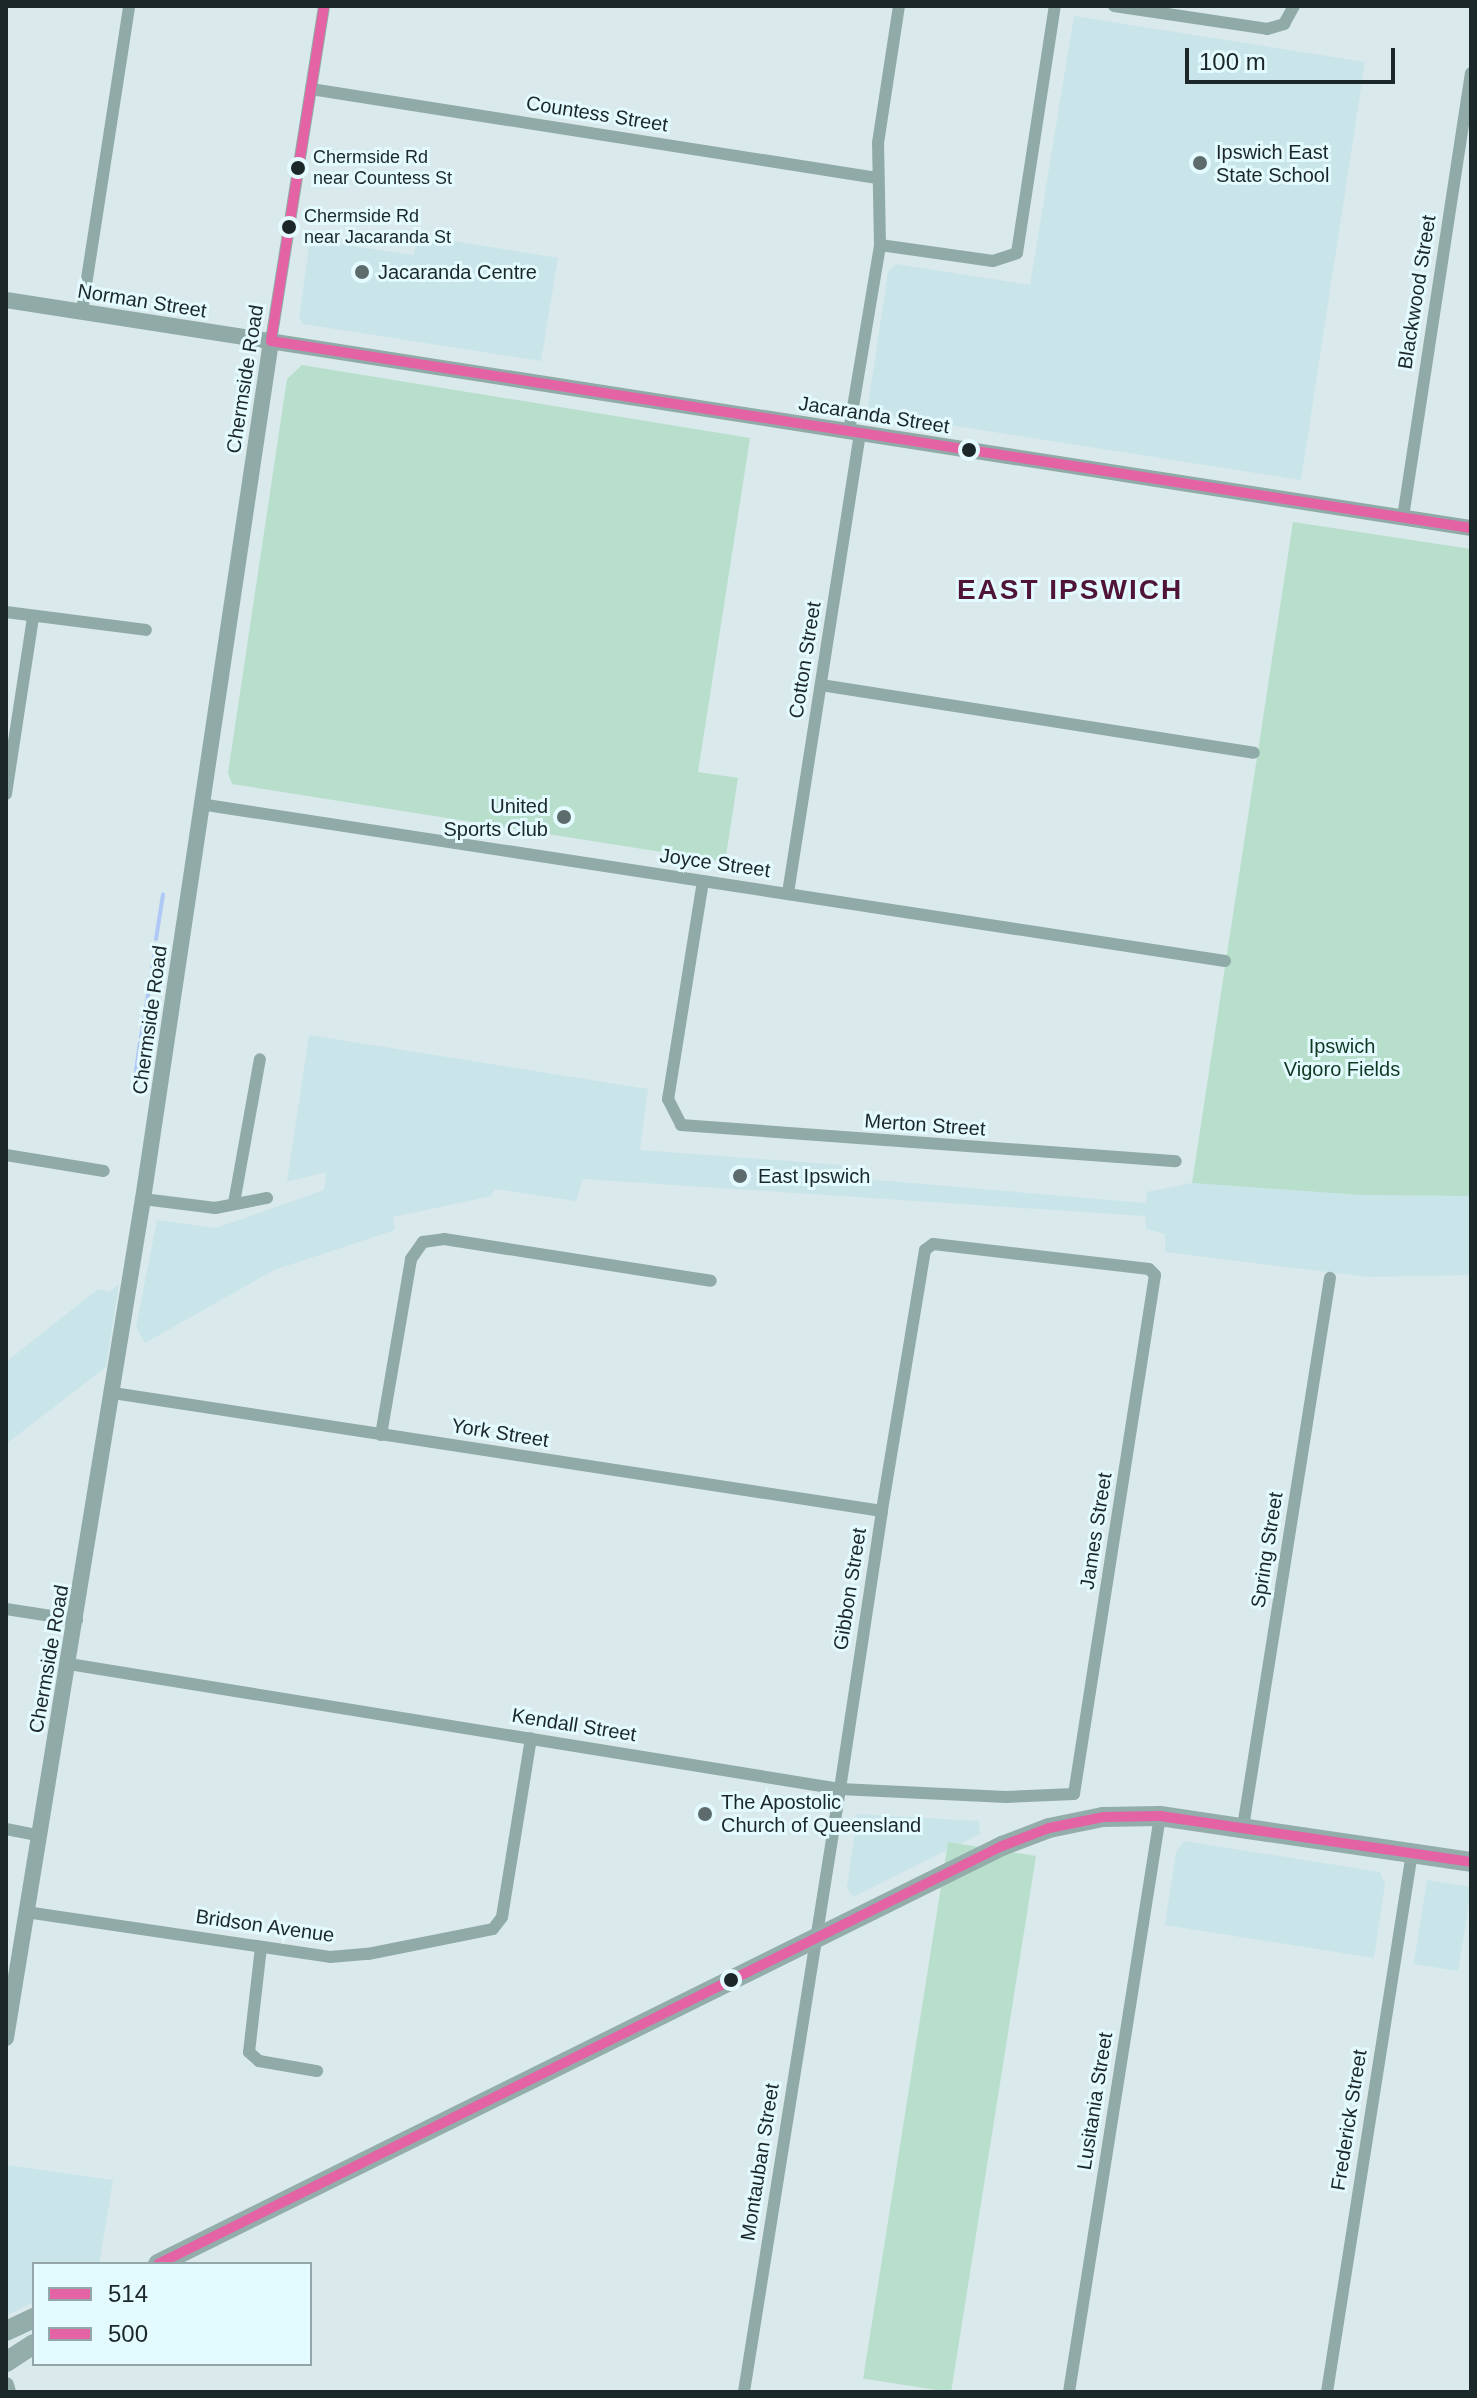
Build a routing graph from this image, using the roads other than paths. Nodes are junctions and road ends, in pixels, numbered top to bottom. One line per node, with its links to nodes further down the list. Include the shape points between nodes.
1 (129, 6): 12 (street)
2 (324, 6): 8 (street, Chermside Road)
3 (899, 6): 9 (street, Cotton Street)
4 (1055, 6): 10 (street, via 1021,243 1013,257 993,261)
5 (1114, 6): 6 (street, via 1267,29 1284,24)
6 (1294, 6)
7 (1471, 73): 15 (street, Blackwood Street)
8 (311, 89): 9 (street, Countess Street); 13 (street, Chermside Road)
9 (877, 178): 10 (street, Cotton Street)
10 (880, 245): 14 (street, Cotton Street)
11 (6, 300): 12 (street, Norman Street)
12 (82, 311): 13 (street, Norman Street)
13 (271, 341): 14 (street, Jacaranda Street); 23 (street, Chermside Road)
14 (854, 432): 15 (street, Jacaranda Street); 20 (street, Cotton Street)
15 (1403, 517): 16 (street, Jacaranda Street)
16 (1471, 528)
17 (6, 612): 18 (street)
18 (33, 617): 19 (street); 22 (street)
19 (146, 630)
20 (821, 685): 21 (street); 25 (street, Cotton Street)
21 (1254, 753)
22 (6, 794)
23 (200, 804): 24 (street, Joyce Street); 32 (street, Chermside Road)
24 (703, 881): 25 (street, Joyce Street); 29 (street, Merton Street, via 668,1099 674,1118 695,1128)
25 (788, 893): 26 (street, Joyce Street)
26 (1225, 961)
27 (260, 1059): 33 (street)
28 (6, 1155): 30 (street)
29 (1176, 1161)
30 (104, 1171)
31 (267, 1198): 33 (street)
32 (143, 1199): 33 (street, via 215,1208); 37 (street, Chermside Road)
33 (234, 1203)
34 (1155, 1275): 39 (street, Gibbon Street, via 1149,1269 928,1246); 45 (street, James Street)
35 (1330, 1278): 47 (street, Spring Street)
36 (711, 1281): 38 (street, via 444,1239 423,1242 411,1259)
37 (113, 1393): 38 (street, York Street); 41 (street, Chermside Road)
38 (381, 1435): 39 (street, York Street)
39 (882, 1511): 44 (street, Gibbon Street)
40 (6, 1609): 41 (street)
41 (77, 1620): 42 (street, Chermside Road)
42 (69, 1664): 43 (street, Kendall Street); 49 (street, Chermside Road)
43 (531, 1738): 44 (street, Kendall Street); 54 (street, Bridson Avenue, via 497,1926 355,1956)
44 (840, 1789): 45 (street, Kendall Street, via 1006,1797); 53 (street, Gibbon Street)
45 (1075, 1793)
46 (1160, 1816): 47 (main road); 53 (main road, via 1084,1820 1021,1838); 65 (street, Lusitania Street)
47 (1243, 1827): 50 (main road)
48 (6, 1829): 49 (street)
49 (38, 1835): 52 (street, Chermside Road)
50 (1412, 1853): 51 (main road); 66 (street, Frederick Street)
51 (1471, 1862)
52 (26, 1912): 54 (street, Bridson Avenue); 55 (street, Chermside Road)
53 (815, 1939): 57 (main road); 64 (street, Montauban Street)
54 (261, 1947): 56 (street, via 249,2052 259,2061)
55 (6, 2038)
56 (317, 2071)
57 (162, 2262)
58 (32, 2319): 59 (main road)
59 (6, 2331)
60 (32, 2345): 61 (main road)
61 (7, 2364)
62 (6, 2385): 63 (street)
63 (8, 2392)
64 (744, 2392)
65 (1069, 2392)
66 (1327, 2392)

